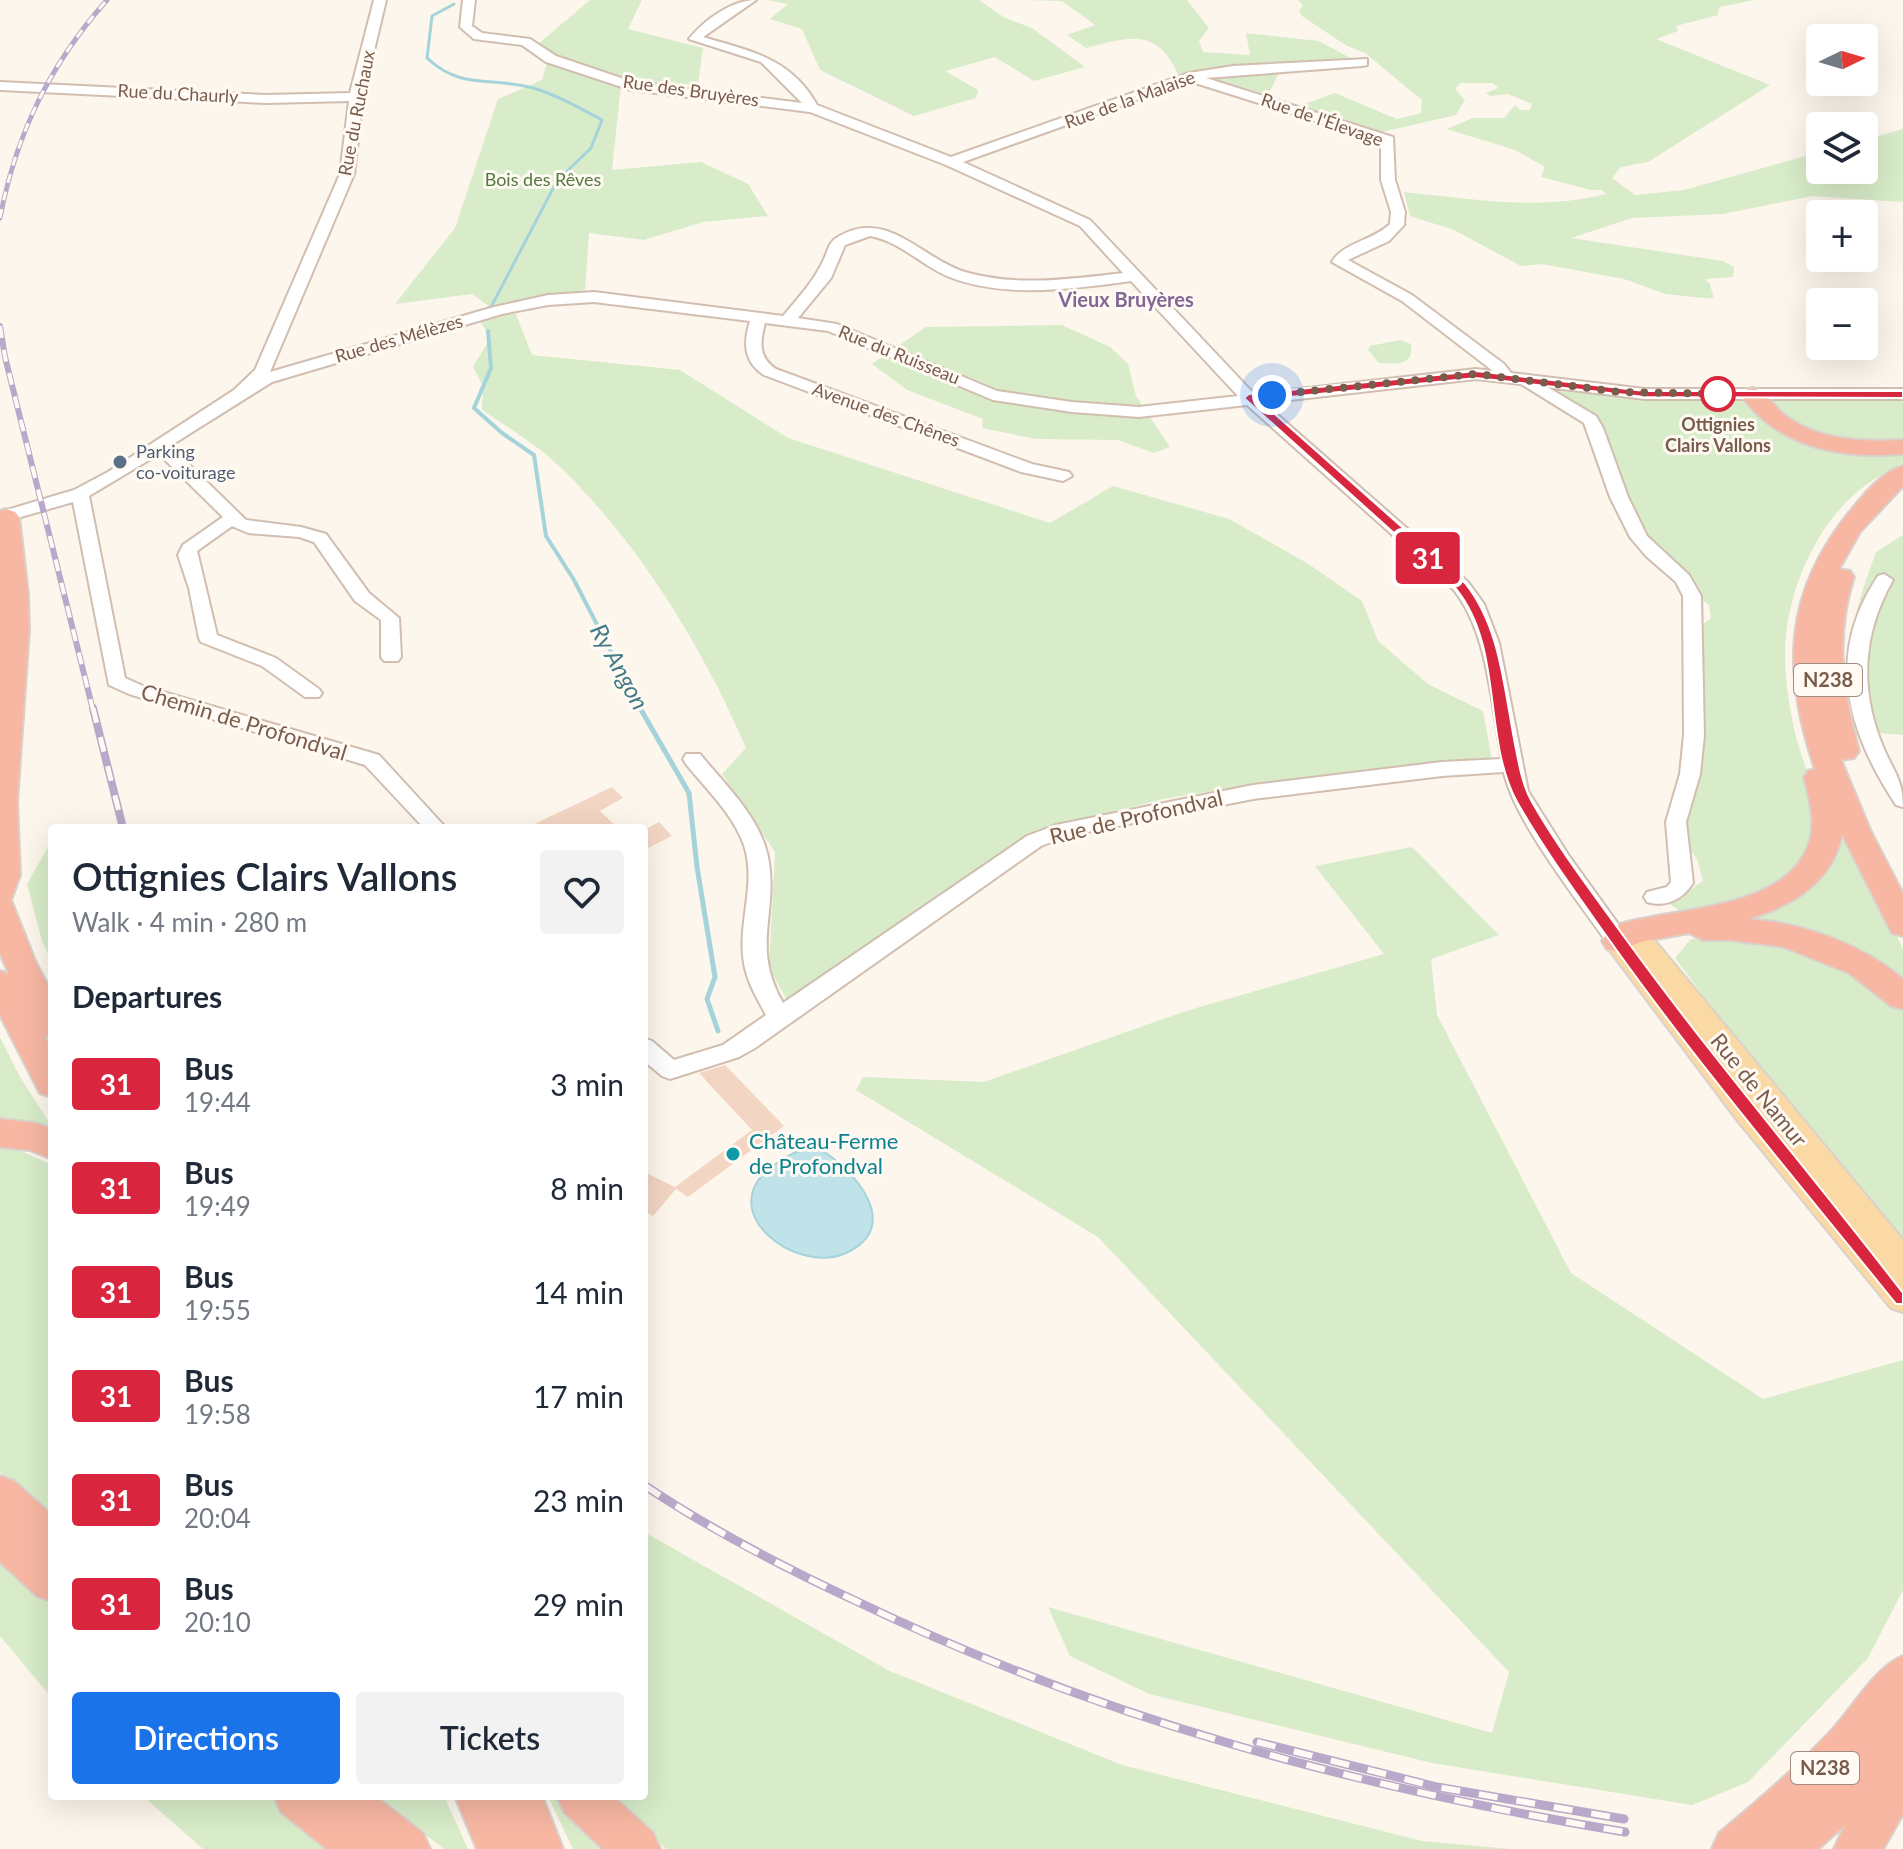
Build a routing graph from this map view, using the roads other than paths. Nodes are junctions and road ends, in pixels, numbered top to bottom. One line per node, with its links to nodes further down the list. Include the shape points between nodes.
1 (380, 0): 7 (street, Rue du Ruchaux)
2 (469, 0): 8 (street, Rue des Bruyères, via 466,27 472,34 523,41 551,59 618,82)
3 (750, 0): 8 (street, via 695,39 766,59)
4 (1362, 62): 5 (street, Rue de la Malaise)
5 (1189, 77): 9 (street, Rue de la Malaise); 15 (street, Rue de l'Élevage, via 1388,140 1397,225 1389,235 1340,261 1412,302)
6 (0, 86): 7 (street, Rue du Chaurly, via 266,99)
7 (356, 97): 14 (street, Rue du Ruchaux, via 347,174)
8 (812, 108): 9 (street, Rue de Namur)
9 (951, 162): 10 (street, Rue de Namur, via 1085,223)
10 (1135, 276): 13 (street, via 1030,284 983,281 948,271 898,238 866,232 836,245 823,278); 19 (street, Rue de Namur)
11 (499, 310): 12 (street, Rue du Ruisseau, via 594,297); 14 (street, Rue des Mélèzes, via 299,368)
12 (760, 316): 13 (street, Rue du Ruisseau); 23 (street, Avenue des Chênes, via 753,354 770,372 1027,468)
13 (788, 320): 19 (street, Rue du Ruisseau, via 856,335 993,395 1139,412)
14 (268, 371): 20 (street, Rue des Mélèzes)
15 (1505, 376): 16 (street, Rue du Ruisseau); 19 (street, Rue du Ruisseau, via 1456,375)
16 (1526, 379): 18 (street, Rue du Ruisseau, via 1645,394); 39 (street, via 1590,420 1613,487 1641,541 1681,577 1692,596 1694,735 1676,822 1682,883 1674,893)
17 (1903, 394): 18 (street, Rue du Ruisseau)
18 (1753, 395): 21 (highway, via 1780,423 1815,438 1856,447)
19 (1249, 398): 34 (street, Rue de Namur, via 1475,604 1489,643)
20 (160, 446): 24 (street, Rue des Mélèzes); 27 (street)
21 (1903, 447)
22 (1903, 474): 28 (highway, N238, via 1871,501)
23 (1063, 476)
24 (80, 494): 26 (street, Rue des Mélèzes); 36 (street, Chemin de Profondval, via 116,681 372,760)
25 (1903, 495): 28 (highway, N238)
26 (3, 518): 38 (highway, via 15,630)
27 (241, 523): 30 (street, via 320,538 362,597 390,618); 31 (street, via 195,545 187,555 208,638 269,662)
28 (1843, 553): 32 (highway, N238, via 1806,617 1803,647); 37 (highway, N238, via 1828,625 1833,713 1862,797)
29 (1884, 580): 35 (street, via 1862,619 1855,671 1870,739)
30 (391, 657)
31 (312, 693)
32 (1811, 716): 41 (highway, N238, via 1841,797); 42 (highway, via 1808,735 1827,827 1812,873 1772,899)
33 (693, 759): 46 (street, via 754,843 759,879 754,956 758,979)
34 (1512, 765): 42 (street, Rue de Namur, via 1518,791 1552,845); 46 (street, Rue de Profondval, via 1253,792 1063,830 1034,841)
35 (1903, 800)
36 (432, 824)
37 (1903, 881)
38 (0, 893)
39 (1655, 897)
40 (0, 908): 45 (highway)
41 (1903, 925)
42 (1631, 939): 44 (highway, via 1727,928 1768,933 1843,957); 51 (main road, Rue de Namur); 52 (main road, Rue de Namur, via 1749,1113)
43 (0, 983): 48 (highway)
44 (1903, 997)
45 (48, 1017)
46 (779, 1017): 47 (street, Rue de Profondval, via 731,1051 670,1070)
47 (648, 1051)
48 (48, 1076)
49 (0, 1133): 50 (highway)
50 (48, 1143)
51 (1903, 1263)
52 (1903, 1298)
53 (0, 1494): 55 (highway)
54 (0, 1536): 56 (highway)
55 (48, 1538)
56 (48, 1578)
57 (1903, 1677): 70 (highway, N238, via 1853,1740)
58 (1903, 1725): 71 (highway, N238, via 1838,1801)
59 (1903, 1771): 72 (highway)
60 (302, 1800): 65 (highway)
61 (343, 1800): 66 (highway)
62 (480, 1800): 67 (highway)
63 (521, 1800): 68 (highway)
64 (584, 1800): 69 (highway)
65 (363, 1849)
66 (407, 1849)
67 (500, 1849)
68 (540, 1849)
69 (637, 1849)
70 (1735, 1849)
71 (1784, 1849)
72 (1857, 1849)

